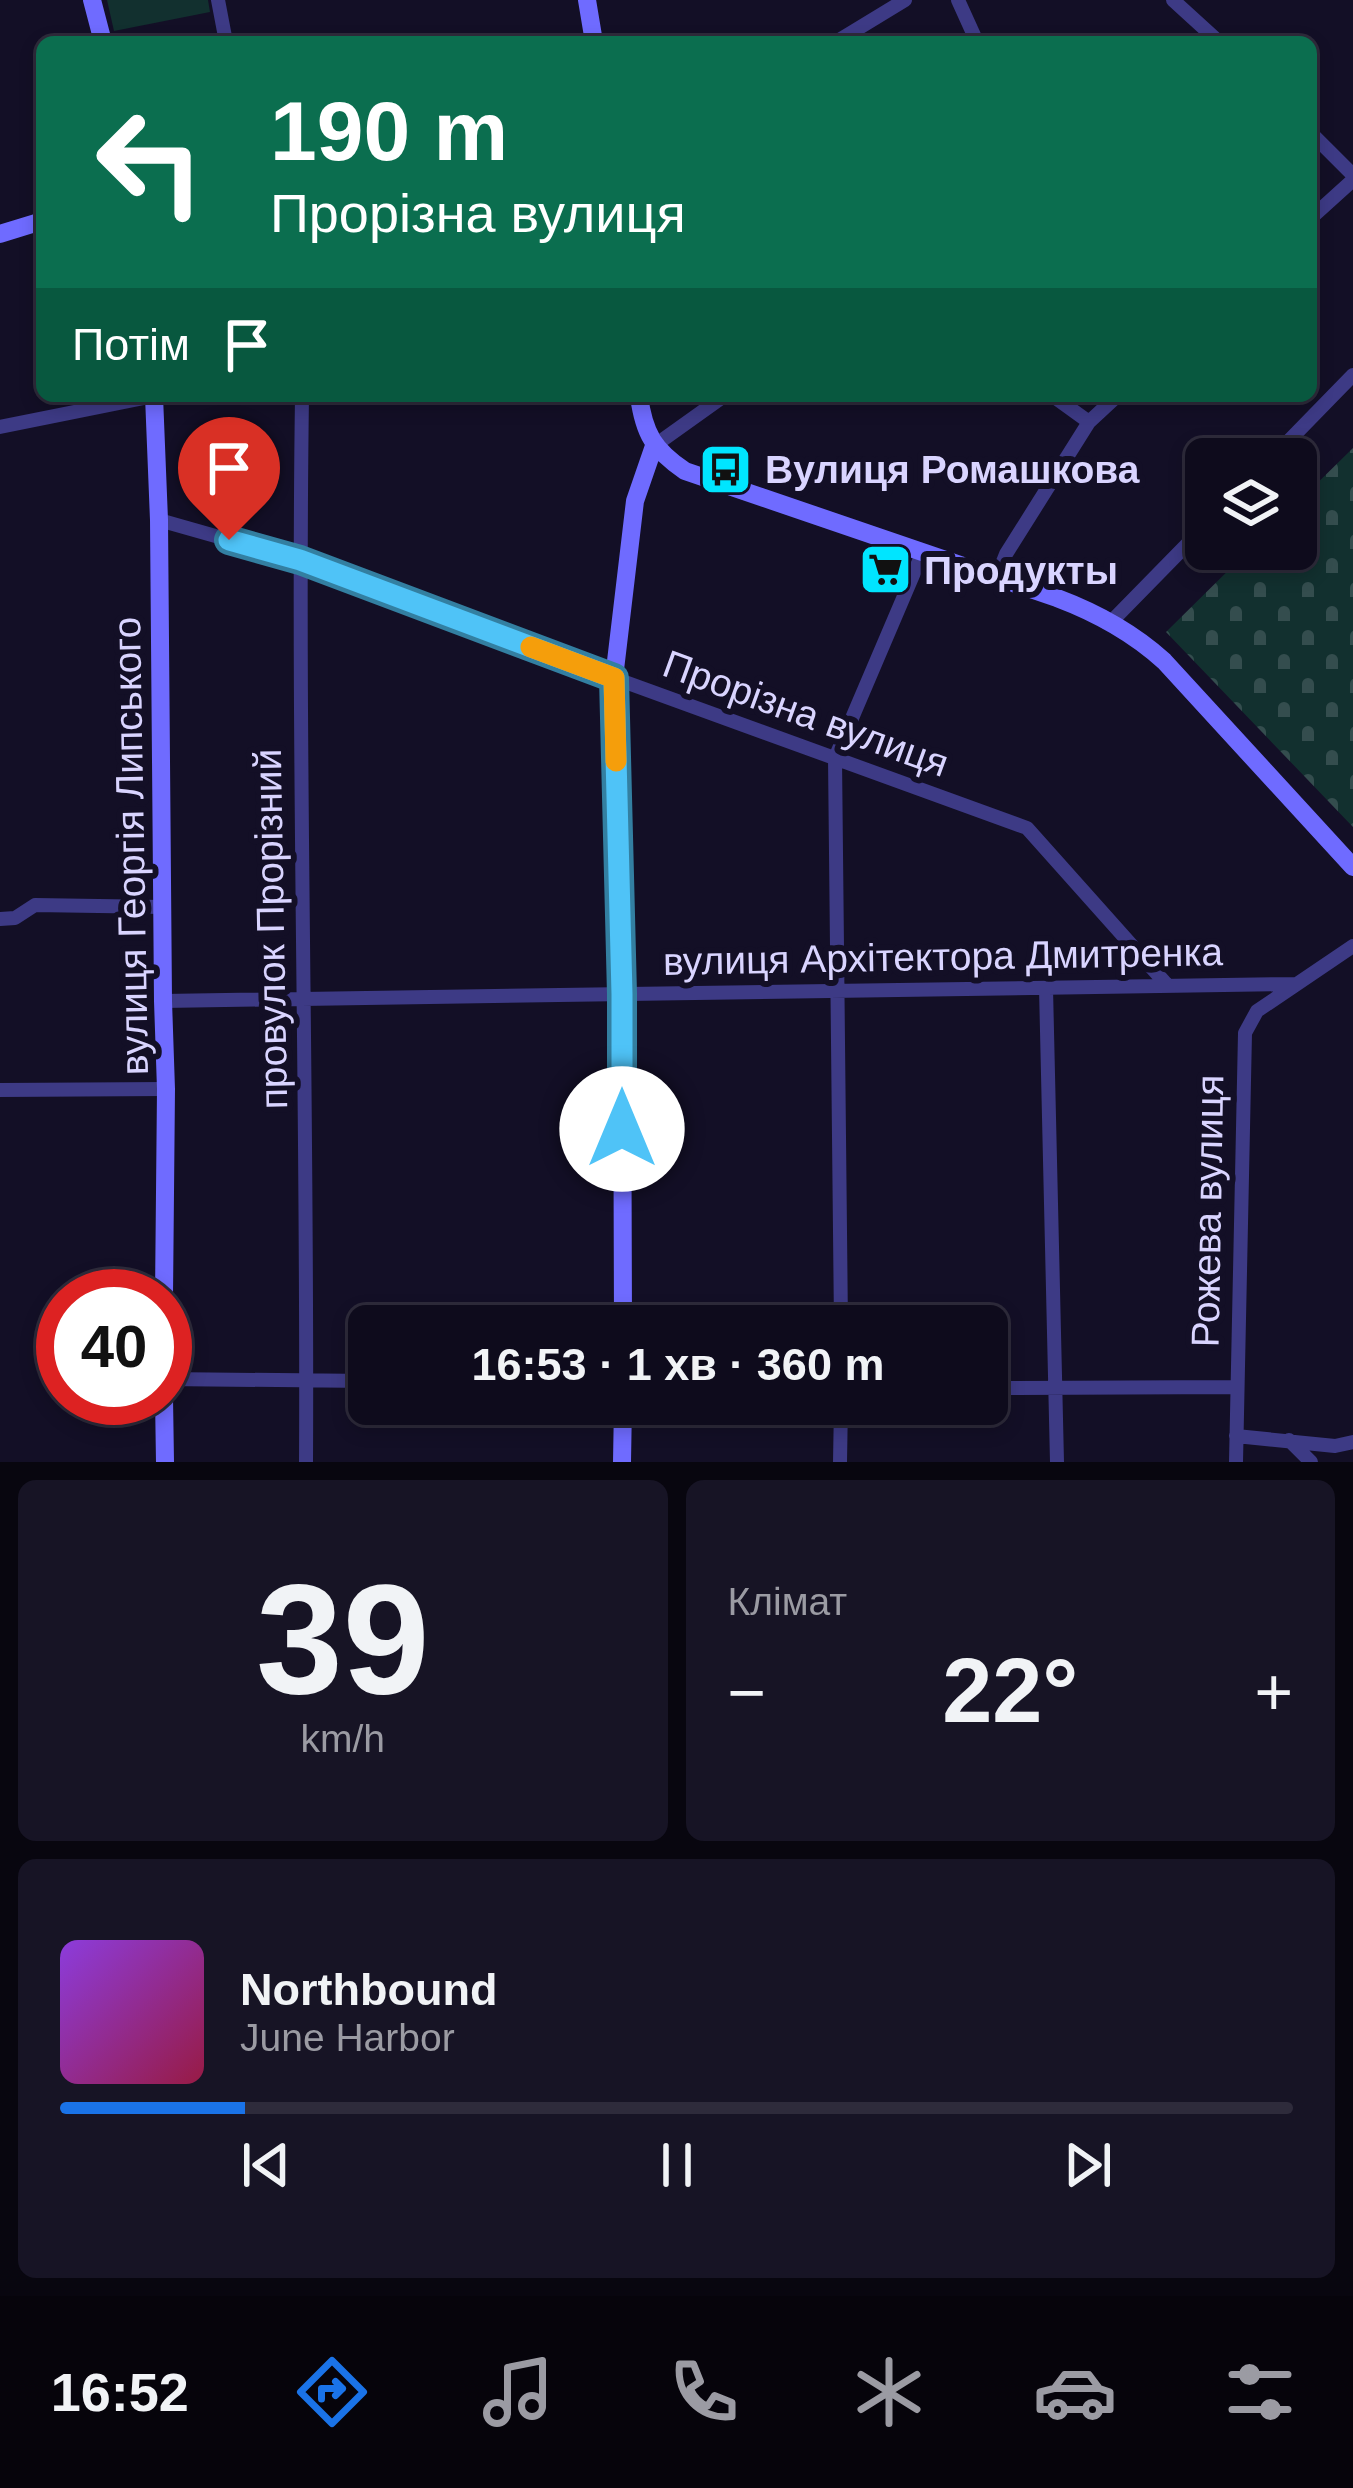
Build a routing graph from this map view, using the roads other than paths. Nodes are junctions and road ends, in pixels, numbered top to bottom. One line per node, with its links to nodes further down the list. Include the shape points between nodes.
1 (92, 0): 7 (street)
2 (218, 0): 8 (street)
3 (587, 0): 9 (street)
4 (905, 0): 10 (street)
5 (958, 0): 11 (street)
6 (1173, 0): 12 (street)
7 (101, 36)
8 (225, 36)
9 (593, 36)
10 (846, 36)
11 (973, 36)
12 (1212, 36)
13 (1317, 140): 14 (street)
14 (1353, 177): 15 (street)
15 (1317, 212)
16 (36, 222): 17 (street)
17 (0, 234)
18 (1353, 375): 28 (street)
19 (124, 402): 27 (street)
20 (154, 402): 30 (street, вулиця Георгія Липського)
21 (302, 402): 33 (street, провулок Прорізний)
22 (640, 402): 29 (street)
23 (716, 402): 29 (street)
24 (1061, 402): 26 (street)
25 (1111, 402): 26 (street)
26 (1089, 422): 34 (street)
27 (0, 427)
28 (1291, 438)
29 (654, 446): 32 (street, via 686,471); 36 (street, via 635,501)
30 (159, 520): 33 (street, Прорізна вулиця); 39 (street, вулиця Георгія Липського)
31 (1185, 546): 35 (street)
32 (922, 554): 34 (street); 37 (street)
33 (300, 560): 36 (street, Прорізна вулиця); 47 (street, провулок Прорізний)
34 (996, 579): 35 (street)
35 (1110, 622): 38 (street, via 1164,661)
36 (614, 678): 37 (street, Прорізна вулиця); 46 (street)
37 (835, 758): 43 (street, Прорізна вулиця, via 1027,828); 45 (street)
38 (1353, 867)
39 (162, 907): 40 (street, via 34,905); 48 (street, вулиця Георгія Липського)
40 (0, 919)
41 (1353, 946): 42 (street)
42 (1295, 984): 43 (street, вулиця Архітектора Дмитренка); 57 (street, Рожева вулиця, via 1258,1011 1245,1033)
43 (1168, 986): 44 (street, вулиця Архітектора Дмитренка)
44 (1046, 988): 45 (street, вулиця Архітектора Дмитренка); 59 (street)
45 (839, 991): 46 (street, вулиця Архітектора Дмитренка); 53 (street)
46 (622, 994): 47 (street, вулиця Архітектора Дмитренка); 52 (street)
47 (305, 999): 48 (street, вулиця Архітектора Дмитренка); 55 (street, провулок Прорізний)
48 (163, 1001): 49 (street, вулиця Георгія Липського)
49 (166, 1089): 50 (street); 51 (street, вулиця Георгія Липського)
50 (0, 1090)
51 (164, 1269)
52 (623, 1305)
53 (841, 1305)
54 (192, 1379): 55 (street)
55 (307, 1380): 56 (street); 67 (street, провулок Прорізний)
56 (348, 1381)
57 (1237, 1387): 59 (street); 63 (street, Рожева вулиця)
58 (1008, 1388): 59 (street)
59 (1056, 1389): 70 (street)
60 (164, 1425): 66 (street)
61 (623, 1425): 68 (street)
62 (841, 1425): 69 (street)
63 (1236, 1436): 64 (street); 71 (street, Рожева вулиця)
64 (1289, 1440): 65 (street); 72 (street)
65 (1353, 1442)
66 (164, 1462)
67 (306, 1462)
68 (622, 1462)
69 (840, 1462)
70 (1057, 1462)
71 (1236, 1462)
72 (1311, 1462)

